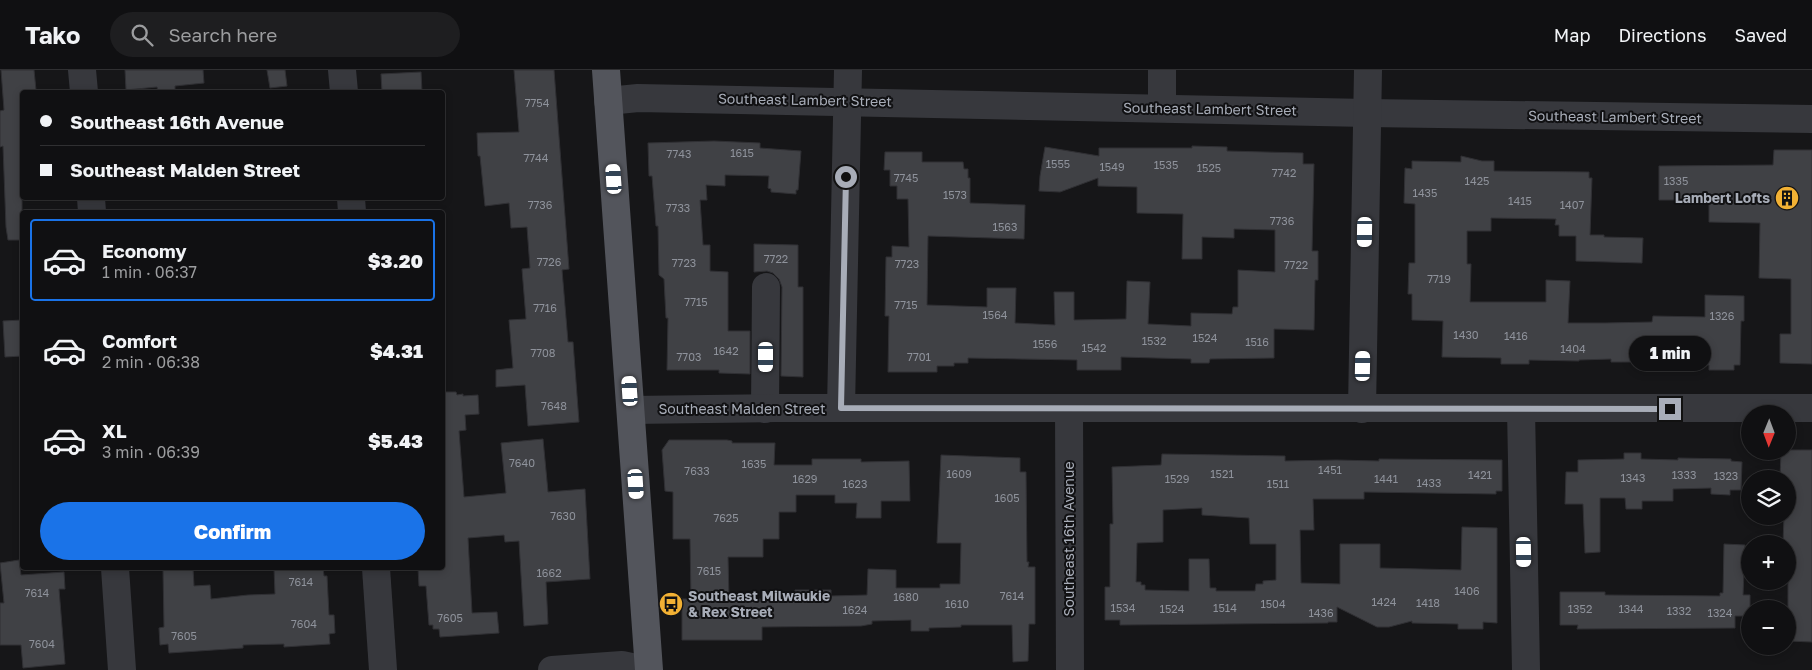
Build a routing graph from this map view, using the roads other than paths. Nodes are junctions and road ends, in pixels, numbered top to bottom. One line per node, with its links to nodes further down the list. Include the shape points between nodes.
1 (82, 70): 7 (street)
2 (342, 70): 8 (street)
3 (606, 70): 10 (main road)
4 (848, 70): 9 (street)
5 (1162, 70): 11 (street)
6 (1368, 70): 12 (street)
7 (84, 90)
8 (344, 90)
9 (847, 101): 10 (street, Southeast Lambert Street, via 638,98); 11 (street, Southeast Lambert Street); 15 (street)
10 (608, 102): 21 (main road)
11 (1162, 108): 12 (street, Southeast Lambert Street)
12 (1367, 113): 13 (street, Southeast Lambert Street); 19 (street)
13 (1812, 119)
14 (766, 287): 18 (street)
15 (841, 408): 16 (street, Southeast Malden Street); 18 (street, Southeast Malden Street)
16 (1069, 408): 19 (street, Southeast Malden Street); 29 (street, Southeast 16th Avenue)
17 (1812, 408): 20 (street, Southeast Malden Street)
18 (765, 409): 21 (street, Southeast Malden Street)
19 (1362, 409): 20 (street, Southeast Malden Street)
20 (1521, 409): 30 (street)
21 (631, 410): 28 (main road)
22 (115, 570): 24 (street)
23 (376, 570): 25 (street)
24 (122, 670)
25 (383, 670)
26 (552, 670): 27 (street, via 622,666)
27 (645, 670)
28 (649, 670)
29 (1070, 670)
30 (1526, 670)

